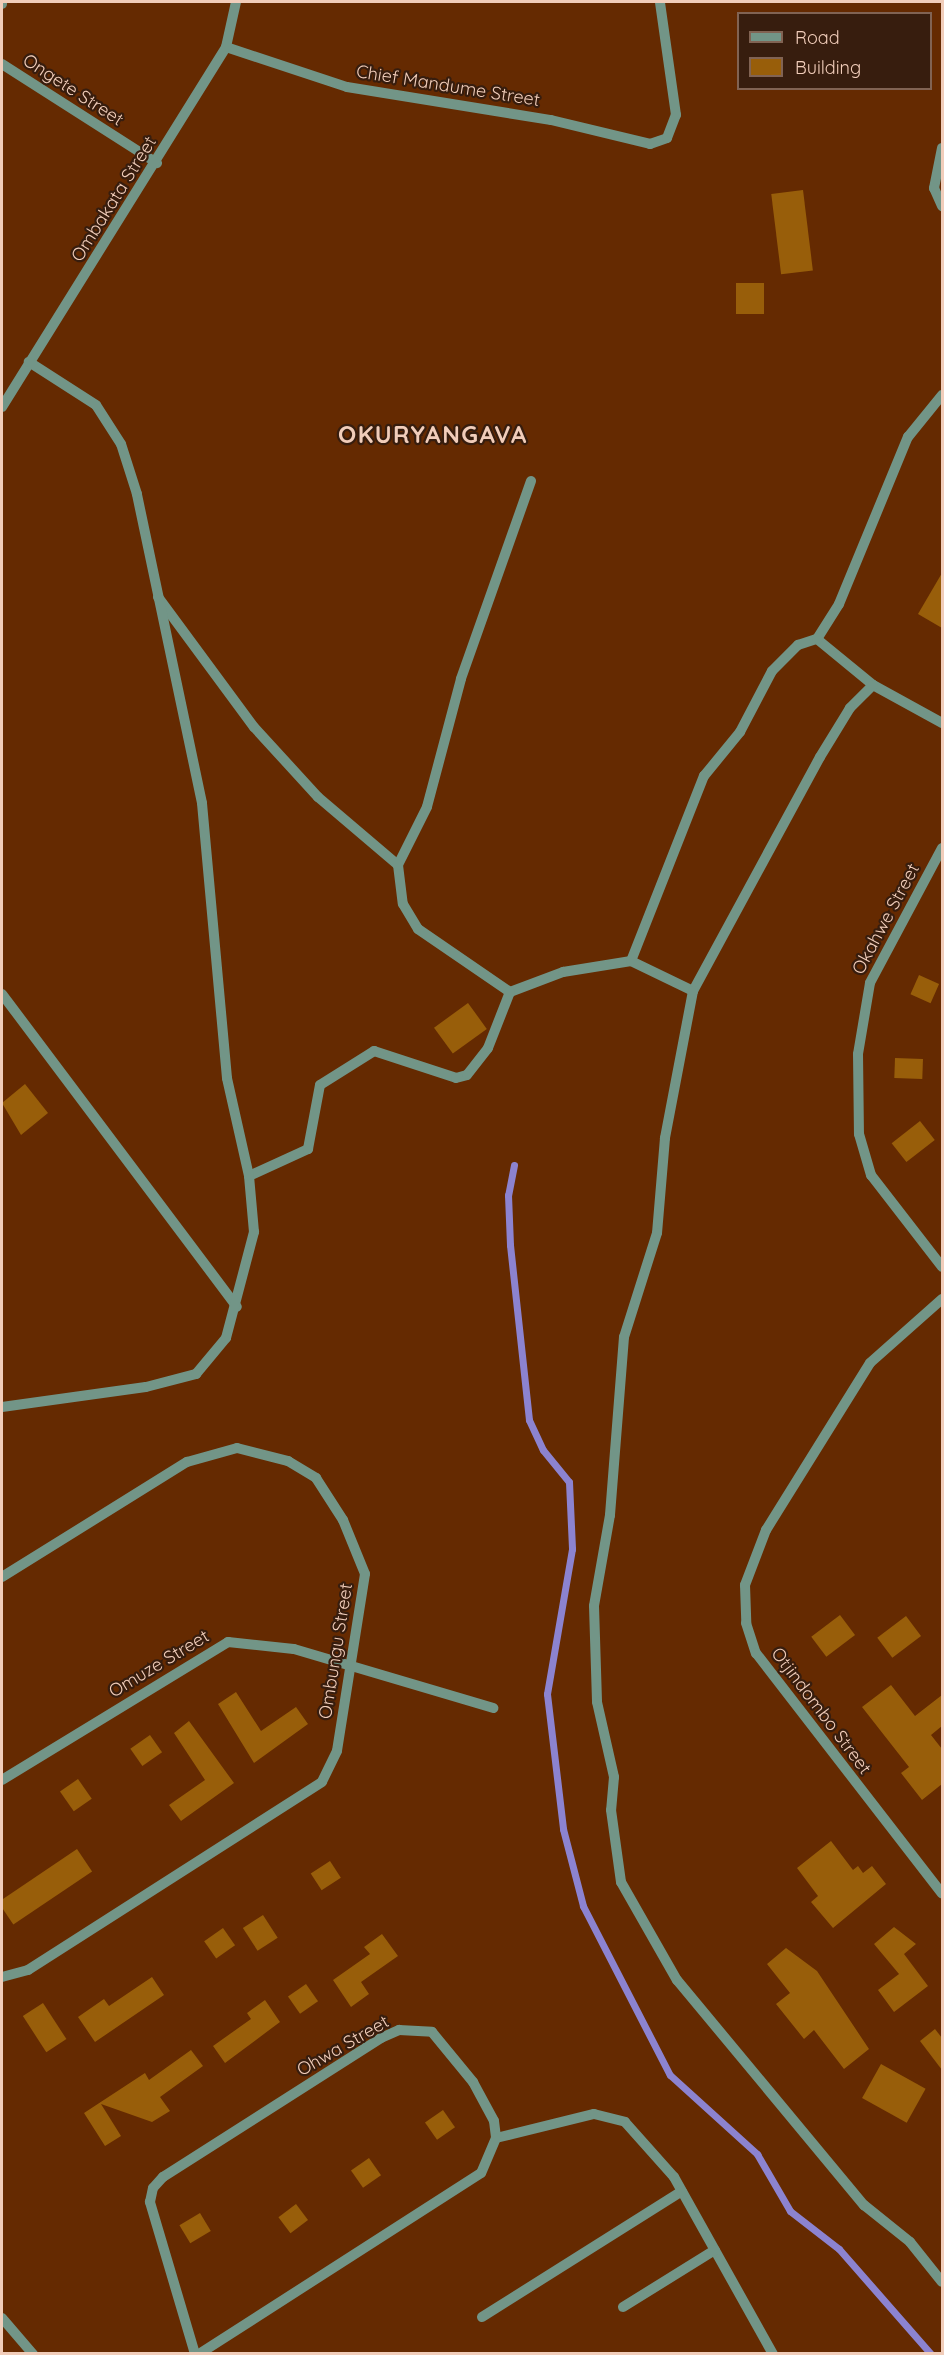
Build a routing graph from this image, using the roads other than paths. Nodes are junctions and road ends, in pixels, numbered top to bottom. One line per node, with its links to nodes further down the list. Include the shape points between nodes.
1 (236, 2): 3 (street, Ombakata Street)
2 (660, 2): 3 (street, Chief Mandume Street, via 676,115 667,138 650,144 551,120 347,87)
3 (226, 47): 6 (street, Ombakata Street)
4 (2, 64): 6 (street, Ongete Street)
5 (942, 148): 7 (street, via 934,188)
6 (157, 163): 8 (street, Ombakata Street)
7 (942, 206)
8 (29, 362): 9 (street, Ombakata Street); 13 (street, via 96,405 121,444 137,494)
9 (6, 390): 11 (street, Ombakata Street)
10 (942, 395): 14 (street, via 908,436 839,604)
11 (2, 406)
12 (531, 481): 18 (street, via 458,689 427,807)
13 (157, 596): 18 (street, via 254,727 318,797); 23 (street, via 202,803 227,1078)
14 (817, 639): 15 (street); 19 (street, via 798,645 772,671 740,732 704,776)
15 (873, 685): 16 (street); 20 (street, via 850,708 820,757)
16 (942, 723)
17 (942, 848): 24 (street, Okahwe Street, via 870,983 858,1063 859,1134 871,1175)
18 (398, 865): 21 (street, via 403,904 418,929)
19 (631, 961): 20 (street); 21 (street, via 563,972)
20 (693, 991): 37 (street, via 665,1138 657,1233 624,1336 610,1515 594,1606 597,1702 614,1777 611,1810 621,1882 677,1980 864,2205 910,2242)
21 (510, 992): 23 (street, via 488,1048 467,1075 456,1078 374,1051 320,1085 308,1149)
22 (2, 994): 26 (street)
23 (249, 1176): 26 (street, via 254,1232)
24 (942, 1268)
25 (942, 1299): 32 (street, Otjindombo Street, via 870,1363 766,1530 746,1585 746,1623 756,1653)
26 (237, 1307): 27 (street, via 226,1338 196,1374 146,1387)
27 (2, 1407)
28 (2, 1577): 29 (street, Ombungu Street, via 187,1462 237,1448 263,1452 316,1478 357,1550 365,1574)
29 (350, 1664): 30 (street, Omuze Street); 31 (street, Omuze Street, via 259,1642 228,1642); 33 (street, Ombungu Street, via 337,1751 322,1782 274,1818 28,1970)
30 (493, 1708)
31 (2, 1780)
32 (942, 1893)
33 (2, 1977)
34 (496, 2138): 35 (street, via 594,2114 608,2117 625,2122); 42 (street, Ohwa Street, via 481,2173); 42 (street, Ohwa Street, via 485,2103 456,2058 432,2032 399,2030 163,2177 150,2202)
35 (682, 2192): 36 (street); 39 (street)
36 (715, 2250): 38 (street); 43 (street)
37 (942, 2282)
38 (623, 2307)
39 (482, 2317)
40 (2, 2318): 41 (street)
41 (33, 2354)
42 (197, 2354)
43 (773, 2354)

